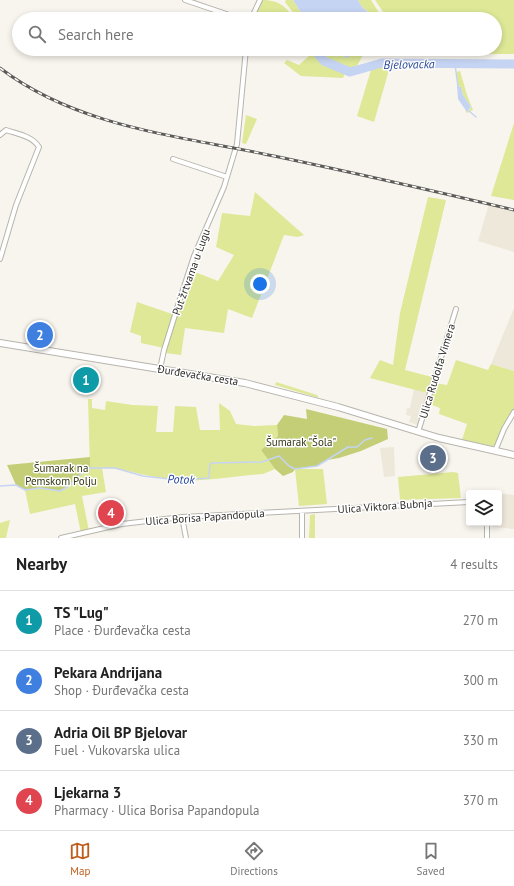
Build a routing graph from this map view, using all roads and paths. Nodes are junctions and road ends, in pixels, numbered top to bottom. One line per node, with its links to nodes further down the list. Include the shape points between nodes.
1 (185, 0): 3 (street)
2 (260, 0): 4 (street)
3 (220, 12)
4 (254, 12)
5 (245, 56): 8 (street, Put žrtvama u Lugu, via 237,144)
6 (0, 135): 9 (street, via 6,130 31,138 40,147 16,205)
7 (173, 158): 8 (street)
8 (227, 177): 12 (street, Put žrtvama u Lugu, via 189,271)
9 (0, 259)
10 (456, 310): 14 (street, Ulica Rudolfa Vimera)
11 (0, 343): 12 (main road, Đurđevačka cesta)
12 (160, 369): 14 (main road, Đurđevačka cesta, via 276,390 338,406)
13 (514, 412): 15 (street)
14 (418, 432): 15 (main road, Đurđevačka cesta)
15 (495, 451): 16 (main road, Đurđevačka cesta)
16 (514, 455)
17 (466, 502): 18 (street, Ulica Viktora Bubnja)
18 (302, 512): 19 (street, Ulica Borisa Papandopula); 23 (street)
19 (182, 517): 21 (street, Ulica Borisa Papandopula, via 122,524); 22 (street)
20 (487, 526): 24 (street)
21 (61, 538)
22 (186, 538)
23 (302, 538)
24 (487, 538)

